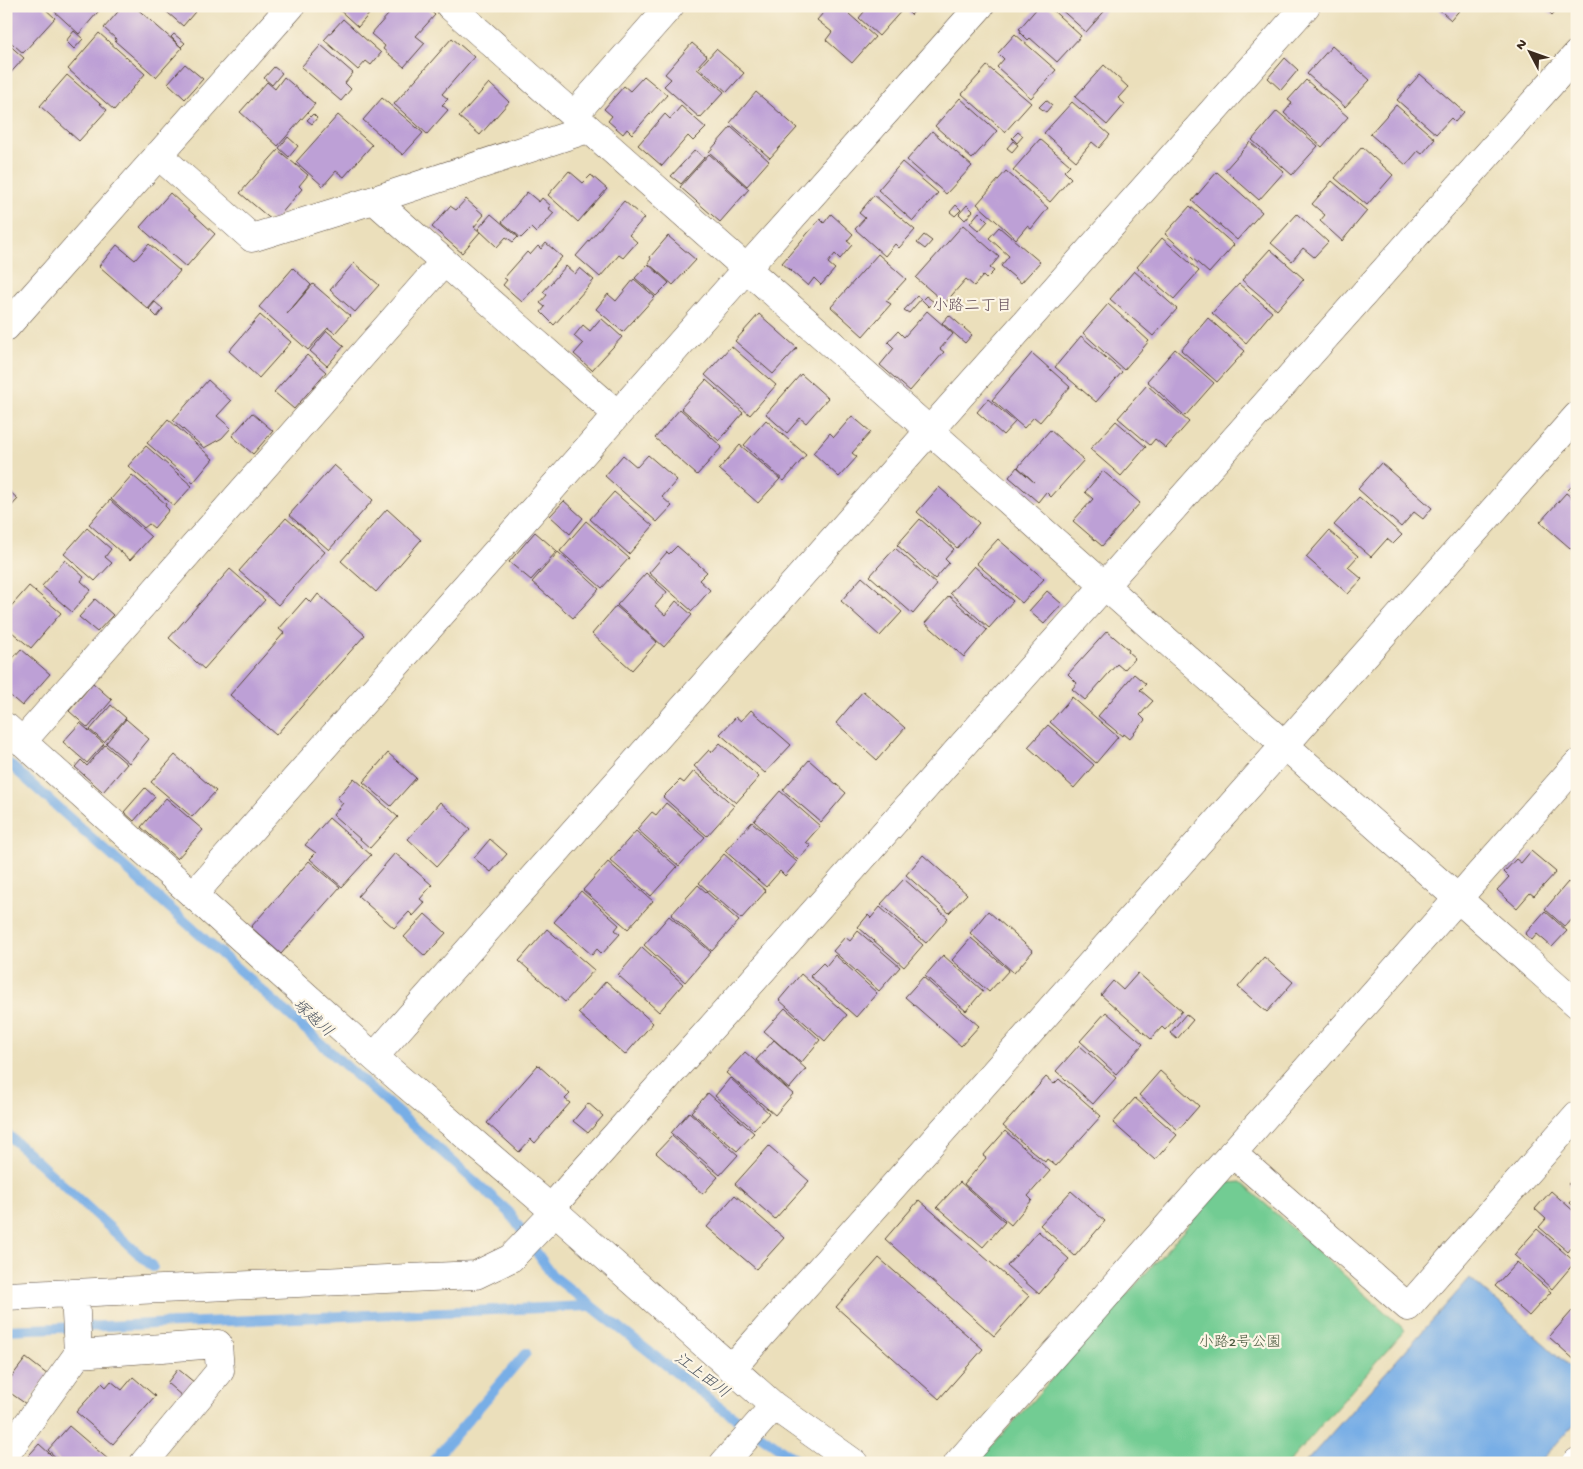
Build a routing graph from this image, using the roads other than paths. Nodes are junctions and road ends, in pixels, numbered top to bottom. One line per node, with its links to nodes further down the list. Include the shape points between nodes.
1 (291, 6): 8 (street)
2 (450, 6): 7 (street)
3 (670, 6): 7 (street)
4 (980, 6): 11 (street)
5 (1306, 6): 15 (street)
6 (1577, 54): 16 (street)
7 (581, 122): 9 (street); 11 (street)
8 (158, 155): 9 (street, via 252,238); 12 (street)
9 (374, 200): 10 (street)
10 (444, 262): 13 (street); 17 (street)
11 (746, 268): 13 (street); 15 (street)
12 (6, 327)
13 (618, 414): 20 (street)
14 (1577, 416): 18 (street)
15 (929, 432): 16 (street); 23 (street)
16 (1104, 587): 18 (street); 26 (street)
17 (14, 734): 20 (street)
18 (1284, 746): 21 (street); 30 (street)
19 (1577, 764): 21 (street)
20 (193, 895): 23 (street)
21 (1458, 898): 22 (street); 25 (street)
22 (1577, 1004)
23 (374, 1057): 26 (street)
24 (1577, 1115): 25 (street, via 1408,1307)
25 (1232, 1153): 36 (street)
26 (549, 1216): 28 (street, via 512,1258 476,1275); 30 (street)
27 (6, 1296): 28 (street)
28 (76, 1296): 29 (street)
29 (78, 1349): 32 (street); 34 (street, via 218,1344 220,1371)
30 (732, 1368): 31 (street)
31 (767, 1414): 33 (street); 35 (street)
32 (6, 1454)
33 (729, 1457)
34 (144, 1463)
35 (854, 1463)
36 (958, 1463)

